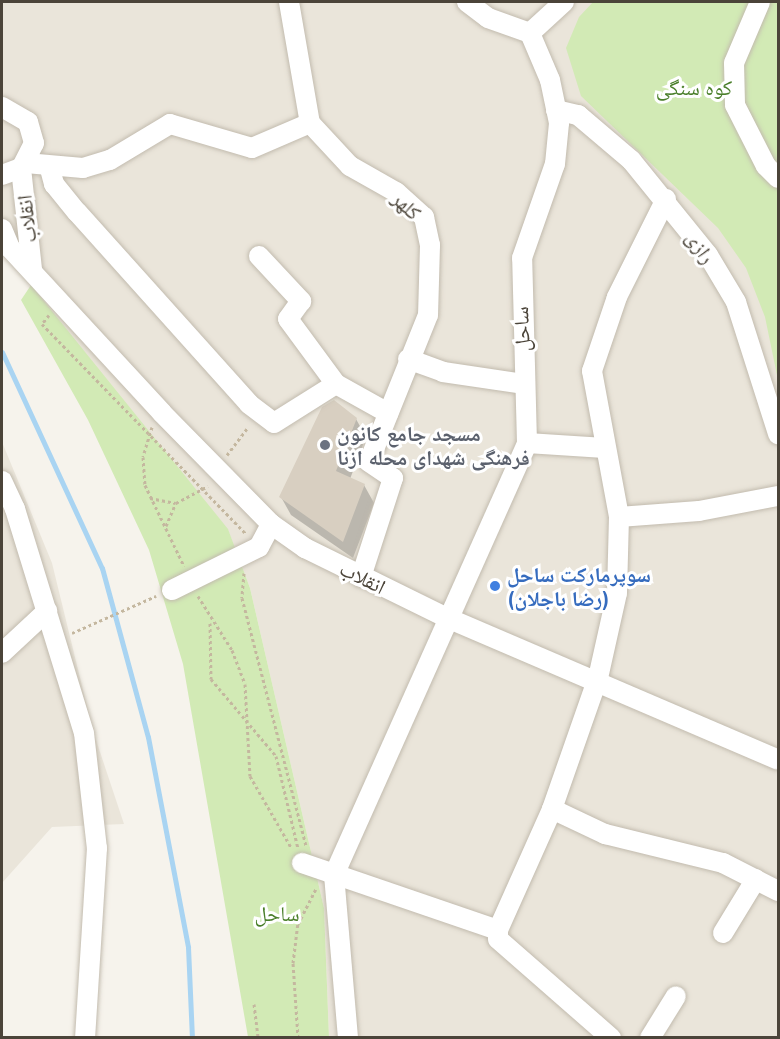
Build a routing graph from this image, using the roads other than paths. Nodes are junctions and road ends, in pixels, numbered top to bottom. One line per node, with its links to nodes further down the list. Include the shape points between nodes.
1 (289, 2): 8 (street)
2 (468, 2): 5 (street, via 488,18)
3 (561, 2): 5 (street)
4 (760, 2): 12 (street, via 734,63 735,105 766,166)
5 (530, 33): 7 (street, ساحل)
6 (2, 107): 9 (street, انقلاب, via 21,114 32,132)
7 (556, 110): 13 (street, رازی, via 578,115 600,131); 19 (street, ساحل, via 555,164 522,258)
8 (310, 123): 10 (street, via 252,148 170,124 110,160); 17 (street, کلهر, via 350,166 396,192 423,217 432,282 428,315)
9 (24, 165): 10 (street); 11 (street); 16 (street, انقلاب)
10 (50, 169): 18 (street, via 54,184 77,212 254,408 274,423)
11 (2, 175)
12 (778, 178)
13 (666, 199): 21 (street, رازی, via 736,302); 23 (street, via 617,297 592,371)
14 (2, 229): 16 (street, انقلاب, via 10,248)
15 (259, 256): 18 (street, via 301,301 288,319)
16 (32, 270): 27 (street, انقلاب, via 162,413)
17 (408, 359): 19 (street, via 443,372); 20 (street, کلهر)
18 (336, 384): 20 (street)
19 (523, 384): 22 (street, ساحل)
20 (388, 413): 28 (street, کلهر, via 369,462 393,478)
21 (778, 434)
22 (527, 442): 23 (street); 31 (street, ساحل, via 471,576)
23 (605, 448): 26 (street)
24 (2, 481): 30 (street)
25 (778, 496): 26 (street, via 699,512)
26 (619, 516): 33 (street, via 617,593)
27 (271, 524): 28 (street, انقلاب); 29 (street, via 253,550)
28 (361, 577): 31 (street, انقلاب)
29 (172, 590)
30 (47, 611): 32 (street); 42 (street, via 84,733 92,790 94,958)
31 (445, 617): 33 (street, انقلاب); 36 (street, ساحل)
32 (2, 653)
33 (598, 678): 34 (street, انقلاب); 35 (street)
34 (778, 760)
35 (552, 809): 37 (street, via 604,834 723,862); 39 (street)
36 (317, 869): 39 (street); 43 (street)
37 (756, 879): 38 (street); 40 (street)
38 (778, 891)
39 (498, 930): 44 (street, via 498,939)
40 (723, 933)
41 (676, 996): 45 (street)
42 (86, 1038)
43 (348, 1038)
44 (611, 1038)
45 (650, 1038)

